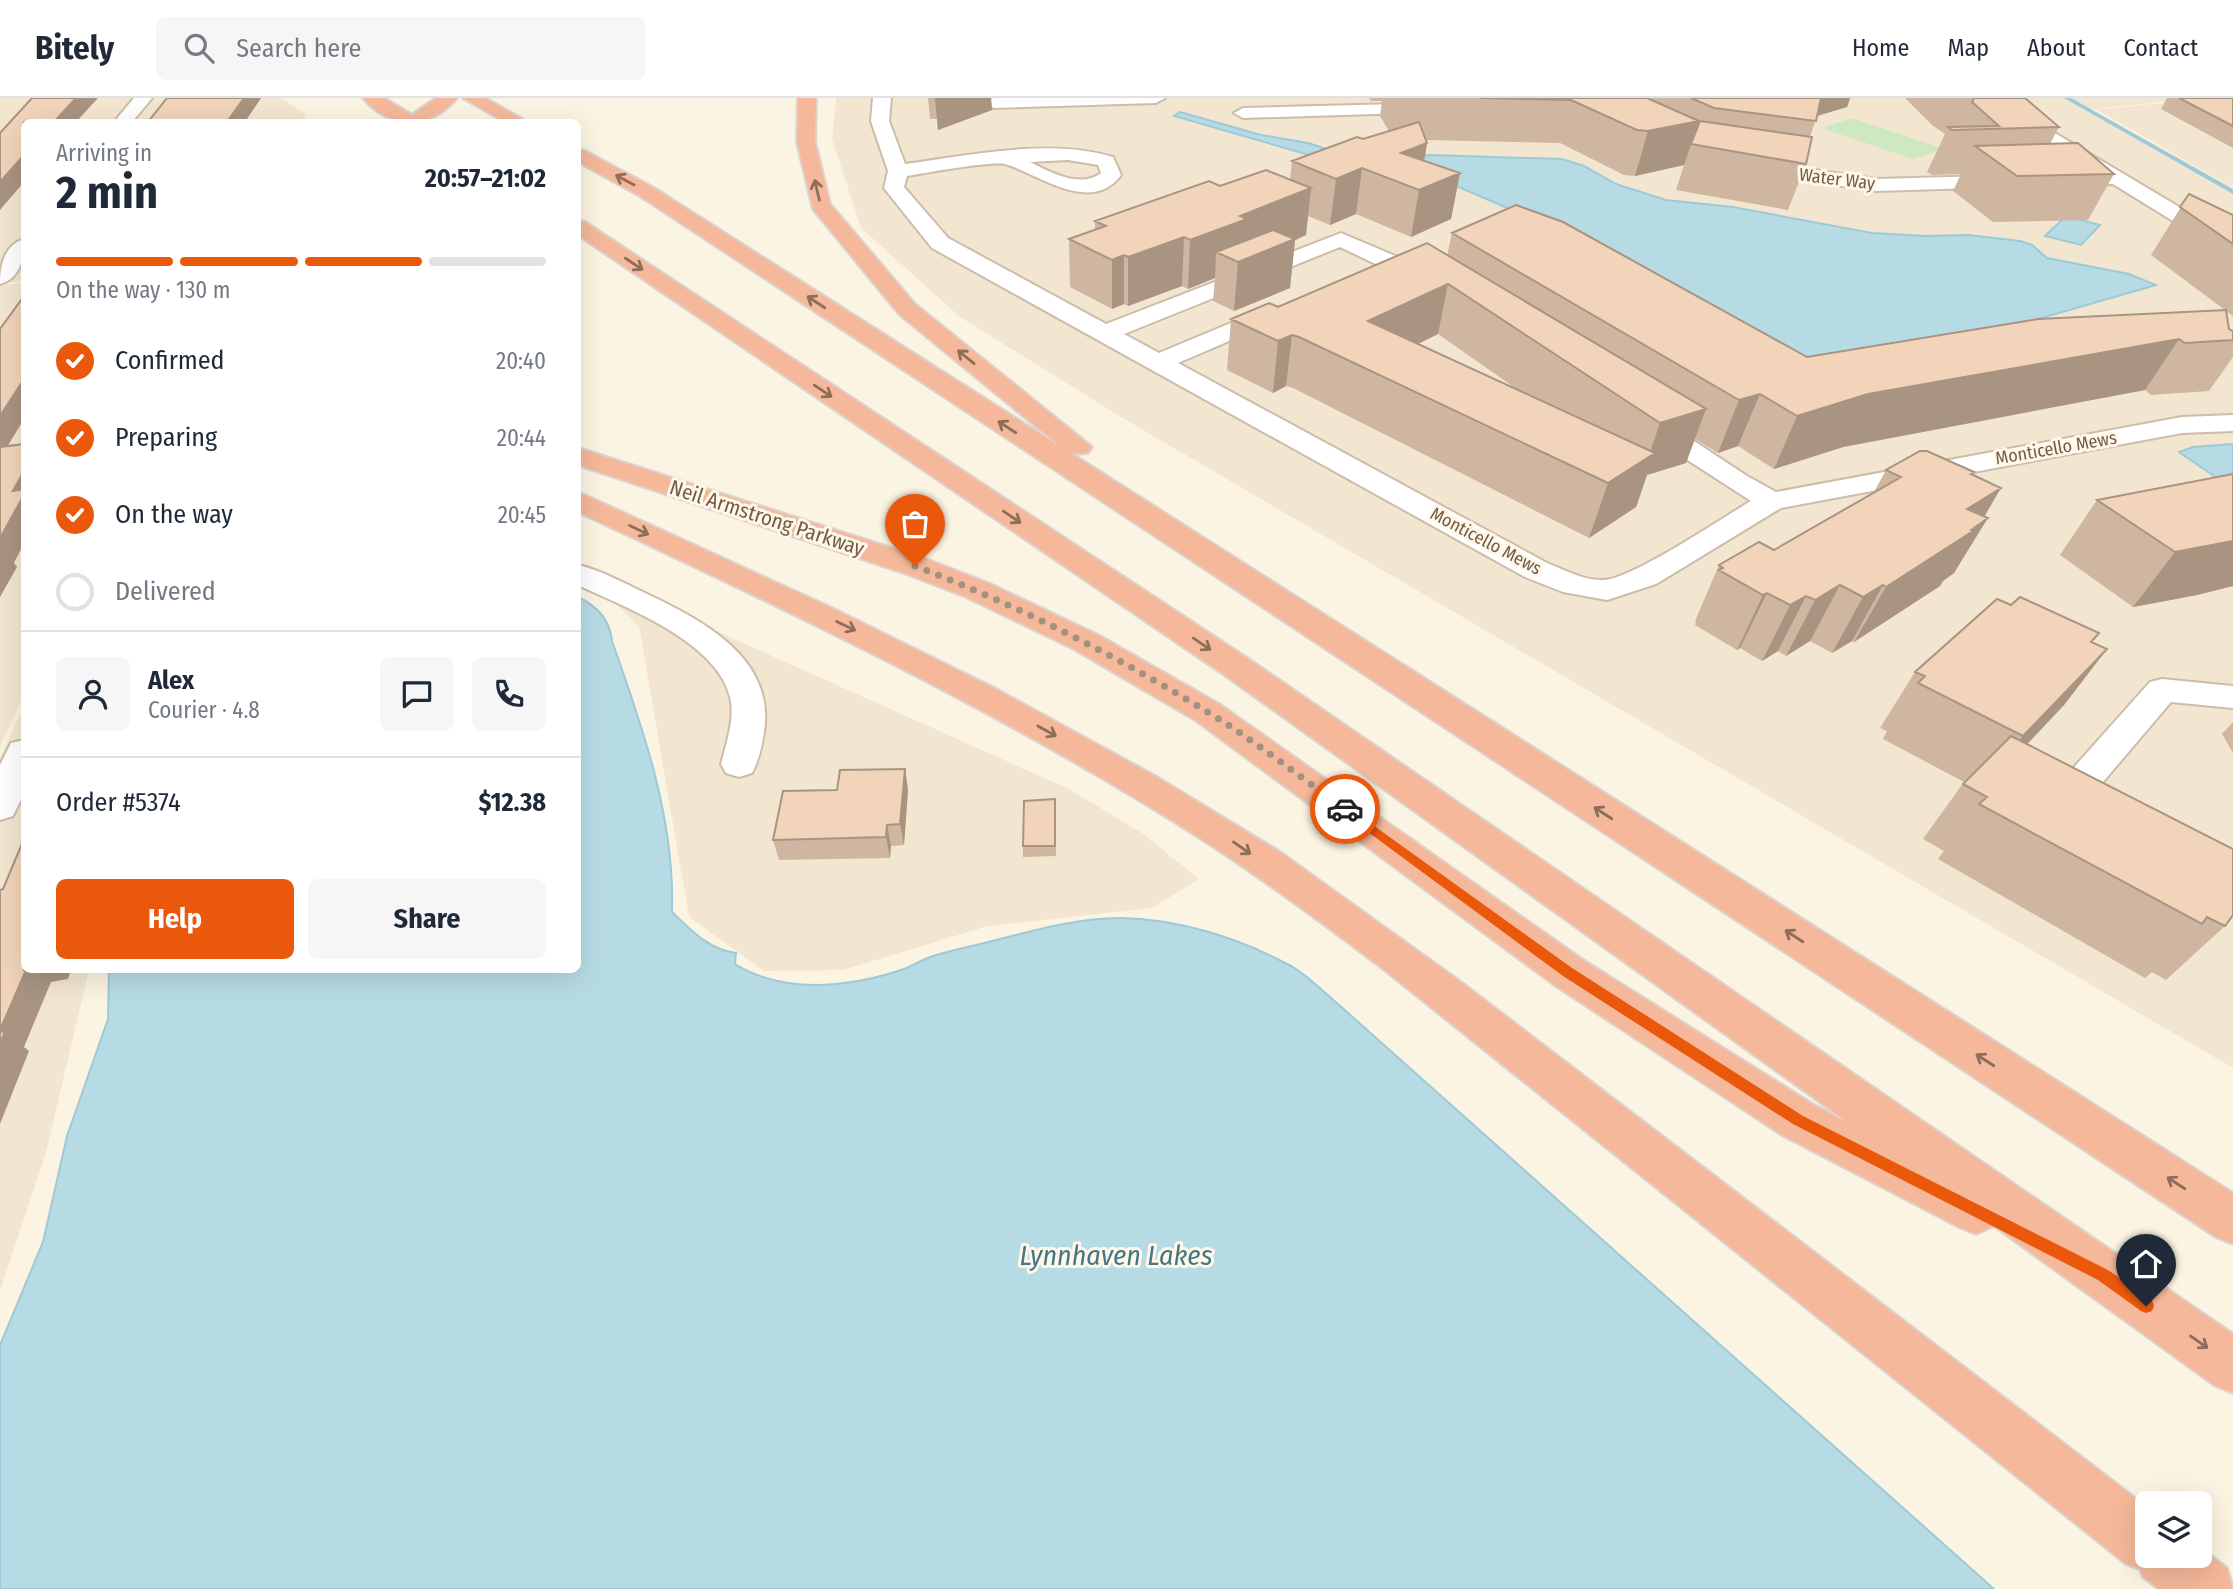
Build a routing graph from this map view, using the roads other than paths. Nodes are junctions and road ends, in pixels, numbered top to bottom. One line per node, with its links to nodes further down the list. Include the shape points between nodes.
1 (142, 98): 12 (street)
2 (372, 98): 13 (highway)
3 (448, 98): 14 (highway)
4 (472, 98): 15 (highway)
5 (807, 98): 39 (highway, one-way to 5, via 906,309 820,205 806,142)
6 (882, 98): 19 (street, Monticello Mews, via 880,121)
7 (1153, 98): 9 (street)
8 (2005, 98): 20 (street, via 2022,121)
9 (994, 103)
10 (1456, 108): 11 (street)
11 (1243, 113)
12 (125, 119)
13 (407, 119)
14 (416, 119)
15 (512, 119)
16 (581, 157): 39 (highway, one-way to 16, via 647,192)
17 (1007, 158): 19 (street)
18 (1734, 165): 20 (street, Water Way, via 1876,185)
19 (898, 171): 31 (street, Monticello Mews, via 894,188 940,243)
20 (2114, 178): 24 (street)
21 (581, 228): 46 (highway, one-way to 46, via 1238,668)
22 (1316, 228): 23 (street)
23 (1341, 239): 26 (street); 31 (street)
24 (2233, 248)
25 (21, 250): 28 (street)
26 (1392, 262): 27 (street); 29 (street)
27 (1368, 273)
28 (0, 277)
29 (1450, 299)
30 (1295, 304): 32 (street)
31 (1106, 332): 32 (street, Monticello Mews)
32 (1159, 362): 36 (street, Monticello Mews, via 1536,570 1574,585 1607,590 1645,577)
33 (1623, 407): 36 (street)
34 (2233, 423): 36 (street, Monticello Mews, via 2182,425)
35 (581, 457): 46 (highway, Neil Armstrong Parkway, via 915,566 1086,642 1207,712 1568,972 1798,1120)
36 (1772, 501)
37 (581, 502): 48 (highway, one-way to 48, via 973,690 1222,834 1384,947)
38 (581, 576): 42 (street, via 688,629 729,660 748,699 746,739)
39 (1249, 584): 45 (highway, one-way to 39)
40 (2233, 697): 44 (street, via 2162,690 2073,792)
41 (21, 759): 43 (street)
42 (739, 764)
43 (0, 806)
44 (2122, 818)
45 (2233, 1221)
46 (2103, 1275): 47 (highway, one-way to 47)
47 (2233, 1366)
48 (2135, 1534)
49 (2179, 1568): 50 (highway)
50 (2206, 1589)

